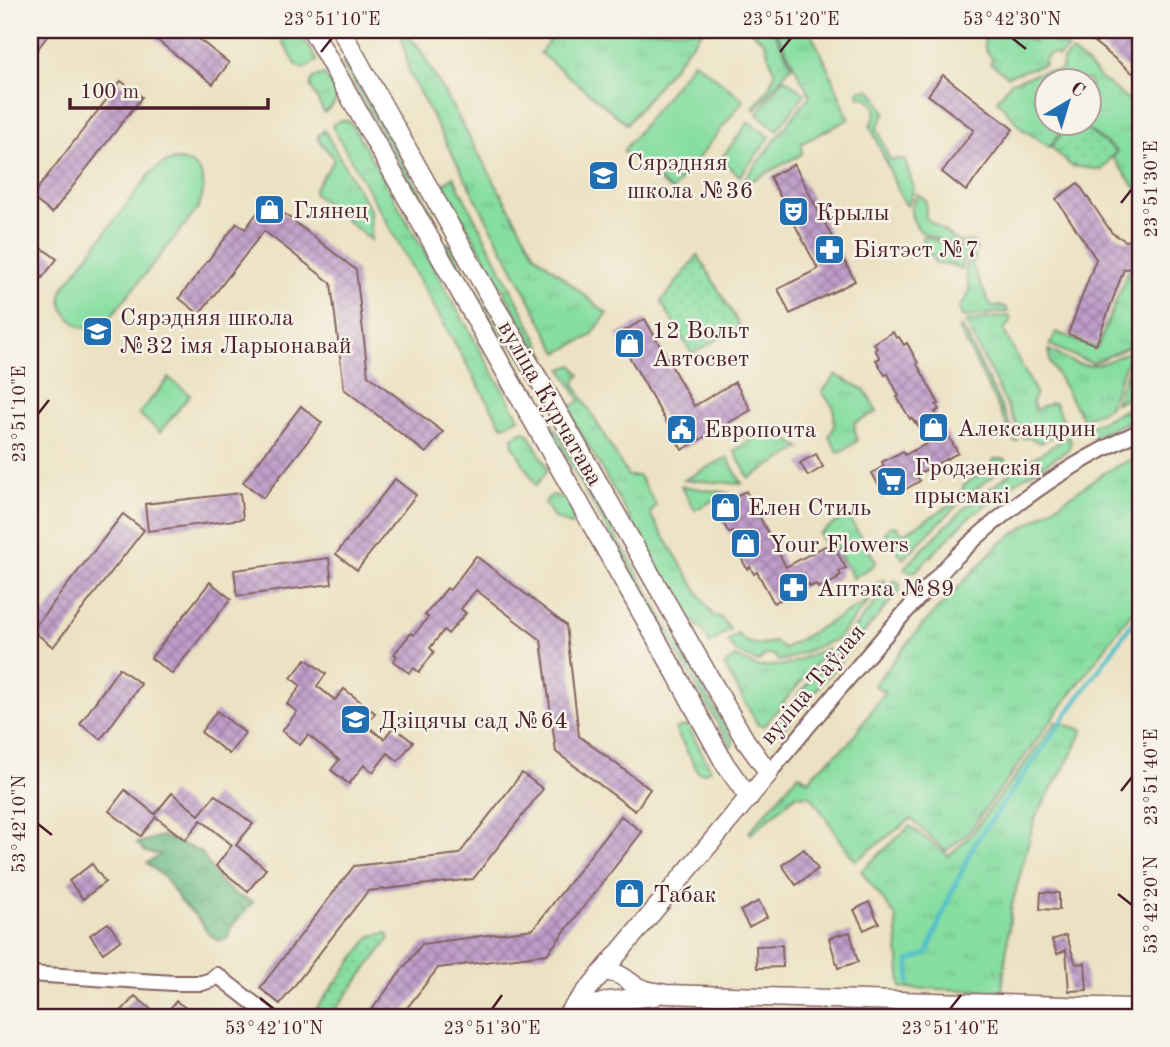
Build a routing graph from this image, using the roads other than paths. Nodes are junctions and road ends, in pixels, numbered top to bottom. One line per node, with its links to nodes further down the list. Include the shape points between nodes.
1 (312, 30): 4 (main road, вуліца Курчатава)
2 (341, 30): 3 (main road, вуліца Курчатава)
3 (453, 228): 4 (main road); 6 (main road, вуліца Курчатава, via 744,740)
4 (430, 240): 7 (main road, вуліца Курчатава, via 724,764)
5 (1140, 430): 6 (street, вуліца Таўлая, via 1062,473 1007,511 956,556)
6 (769, 773): 7 (main road, вуліца Таўлая)
7 (749, 798): 8 (main road, вуліца Таўлая)
8 (640, 928): 9 (main road, вуліца Таўлая); 11 (main road, via 627,969)
9 (604, 971): 11 (main road, via 616,973); 14 (main road, вуліца Таўлая)
10 (30, 974): 13 (street, via 174,983 202,983 218,975)
11 (629, 988): 12 (main road, via 666,993); 15 (main road)
12 (1140, 1007)
13 (271, 1017)
14 (565, 1017)
15 (576, 1017)

